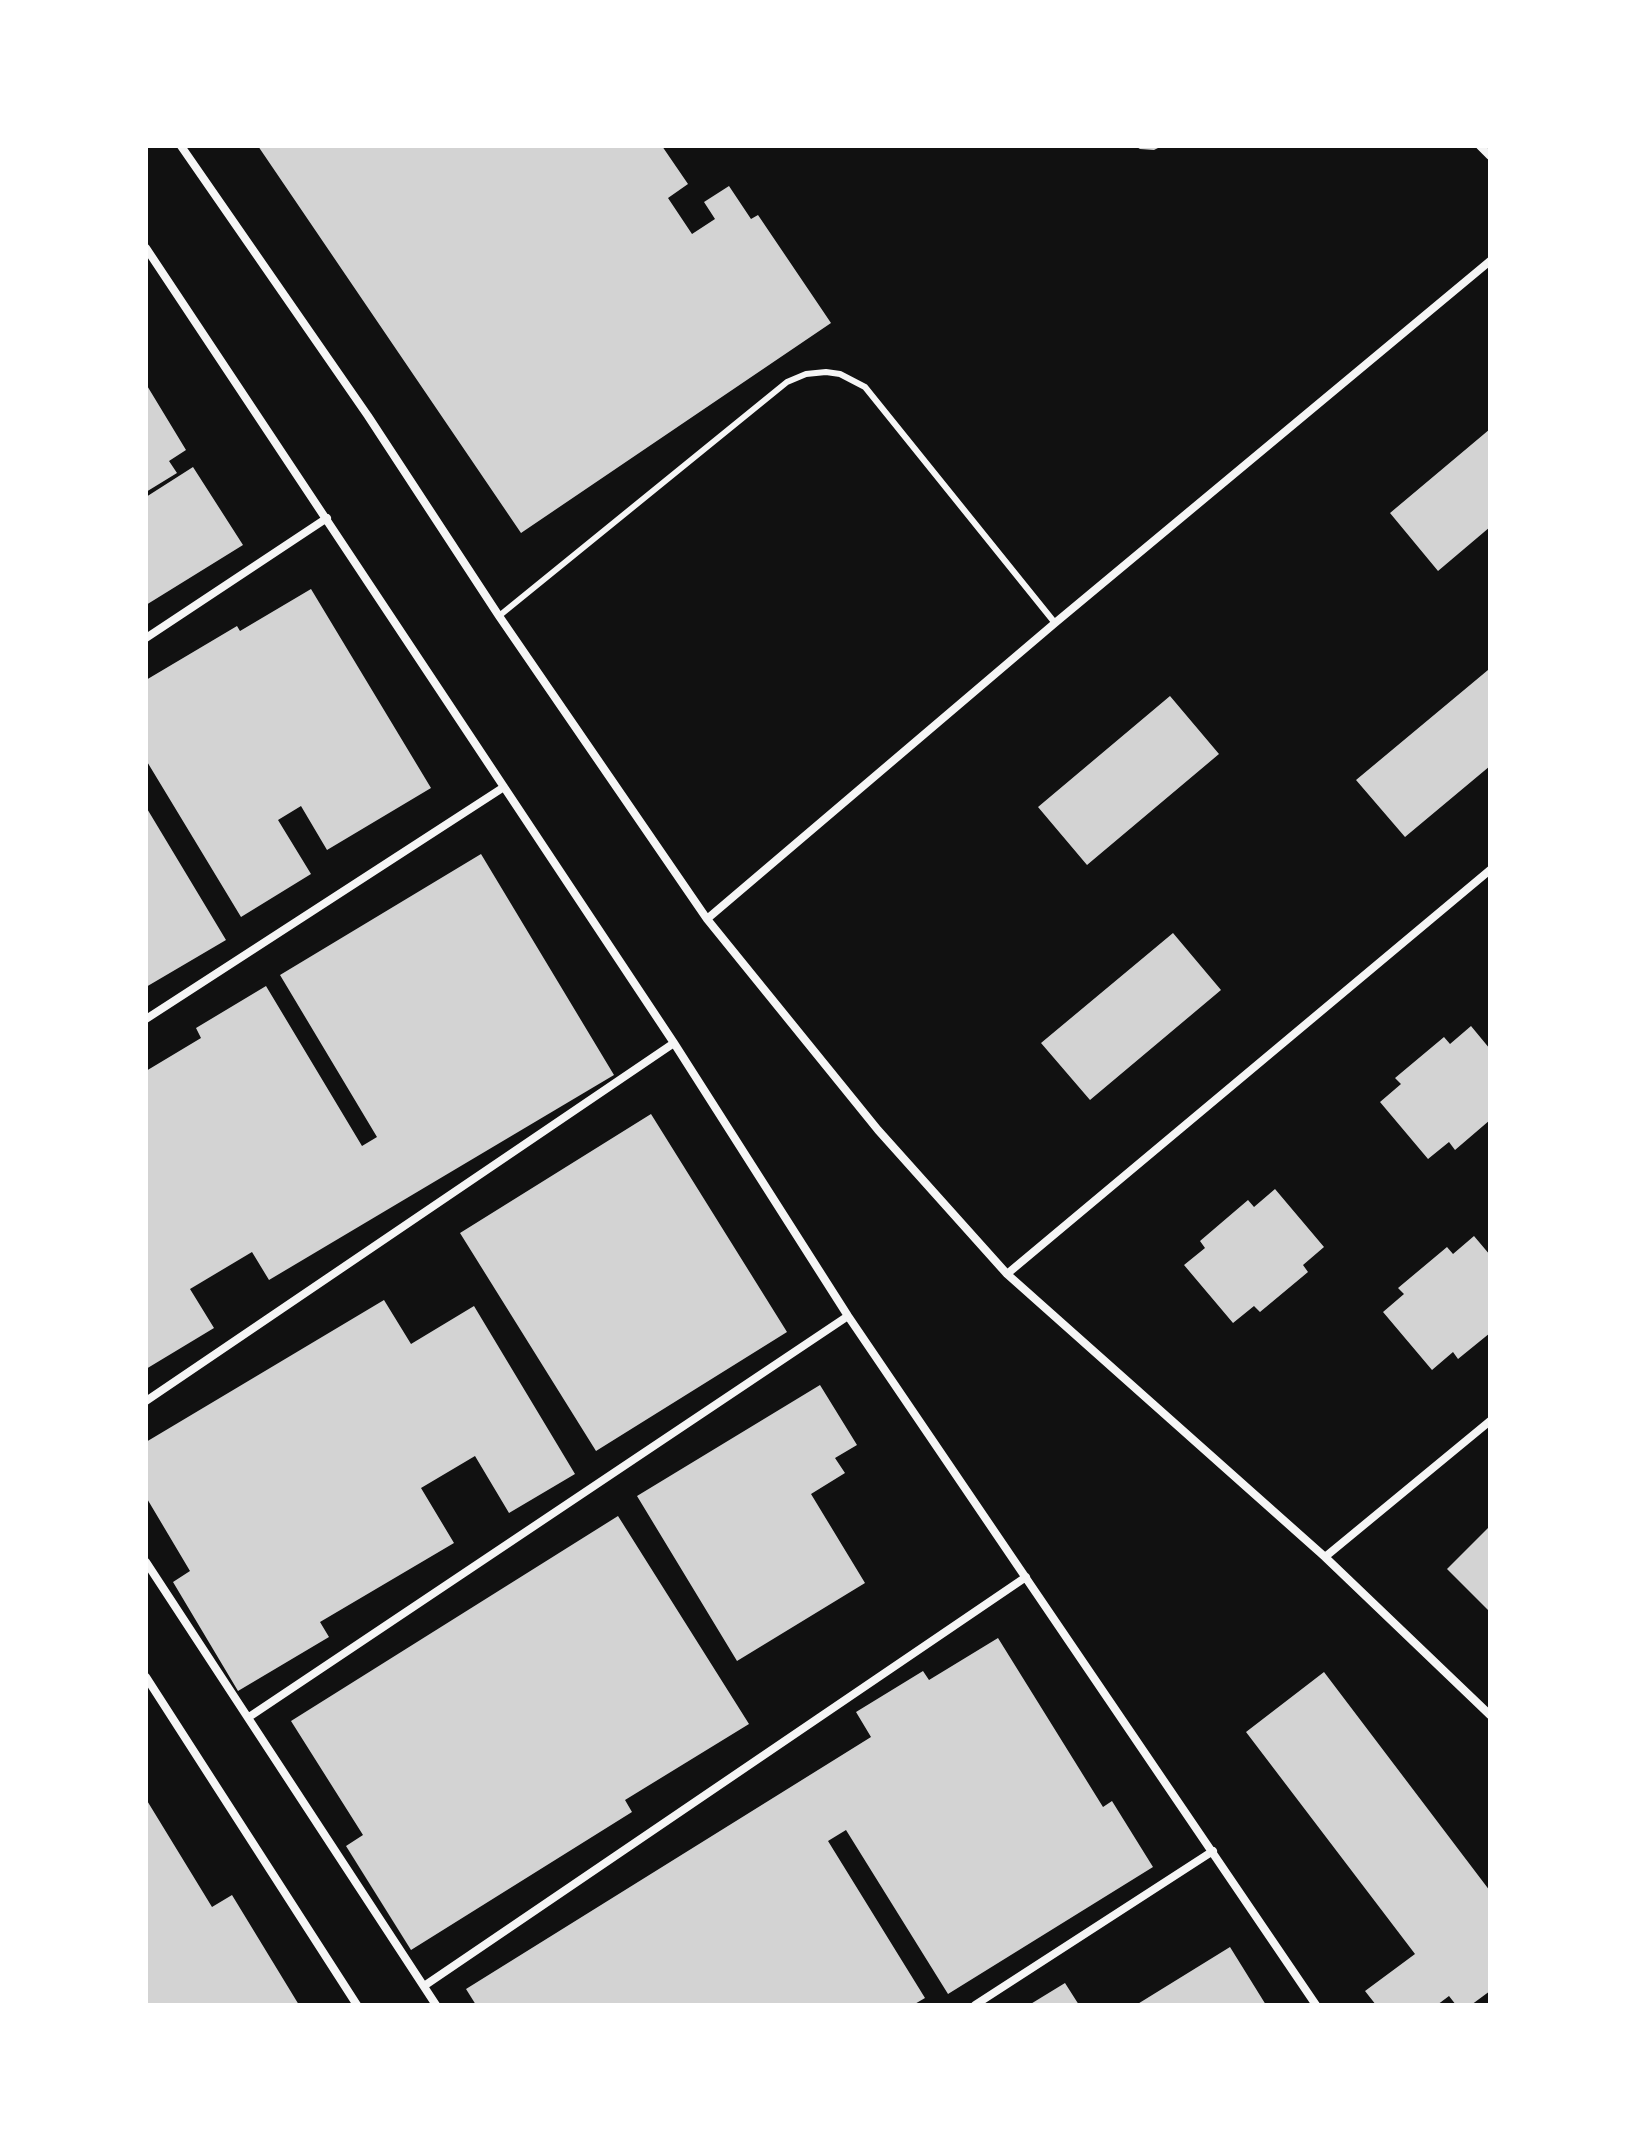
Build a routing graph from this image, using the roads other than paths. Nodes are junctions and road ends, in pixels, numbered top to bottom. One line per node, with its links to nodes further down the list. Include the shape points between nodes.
1 (181, 146): 7 (street)
2 (1480, 146): 3 (street)
3 (1490, 156)
4 (146, 248): 6 (street)
5 (1490, 261): 8 (street)
6 (327, 518): 9 (street); 10 (street)
7 (499, 616): 8 (lane, via 787,382 826,372 865,387); 12 (street)
8 (1055, 623): 12 (street)
9 (146, 638)
10 (504, 787): 13 (street); 14 (street)
11 (1490, 870): 15 (street)
12 (707, 919): 15 (street, via 878,1130)
13 (146, 1019)
14 (674, 1043): 16 (street); 17 (street)
15 (1007, 1274): 19 (street)
16 (848, 1316): 21 (street); 24 (street)
17 (146, 1401)
18 (1490, 1421): 19 (street)
19 (1325, 1557): 23 (street)
20 (146, 1562): 24 (street)
21 (1026, 1577): 25 (street); 26 (street)
22 (146, 1677): 27 (street)
23 (1490, 1715)
24 (249, 1717): 26 (street)
25 (1213, 1851): 29 (street); 30 (street)
26 (424, 1986): 28 (street)
27 (357, 2005)
28 (436, 2005)
29 (975, 2005)
30 (1316, 2005)

